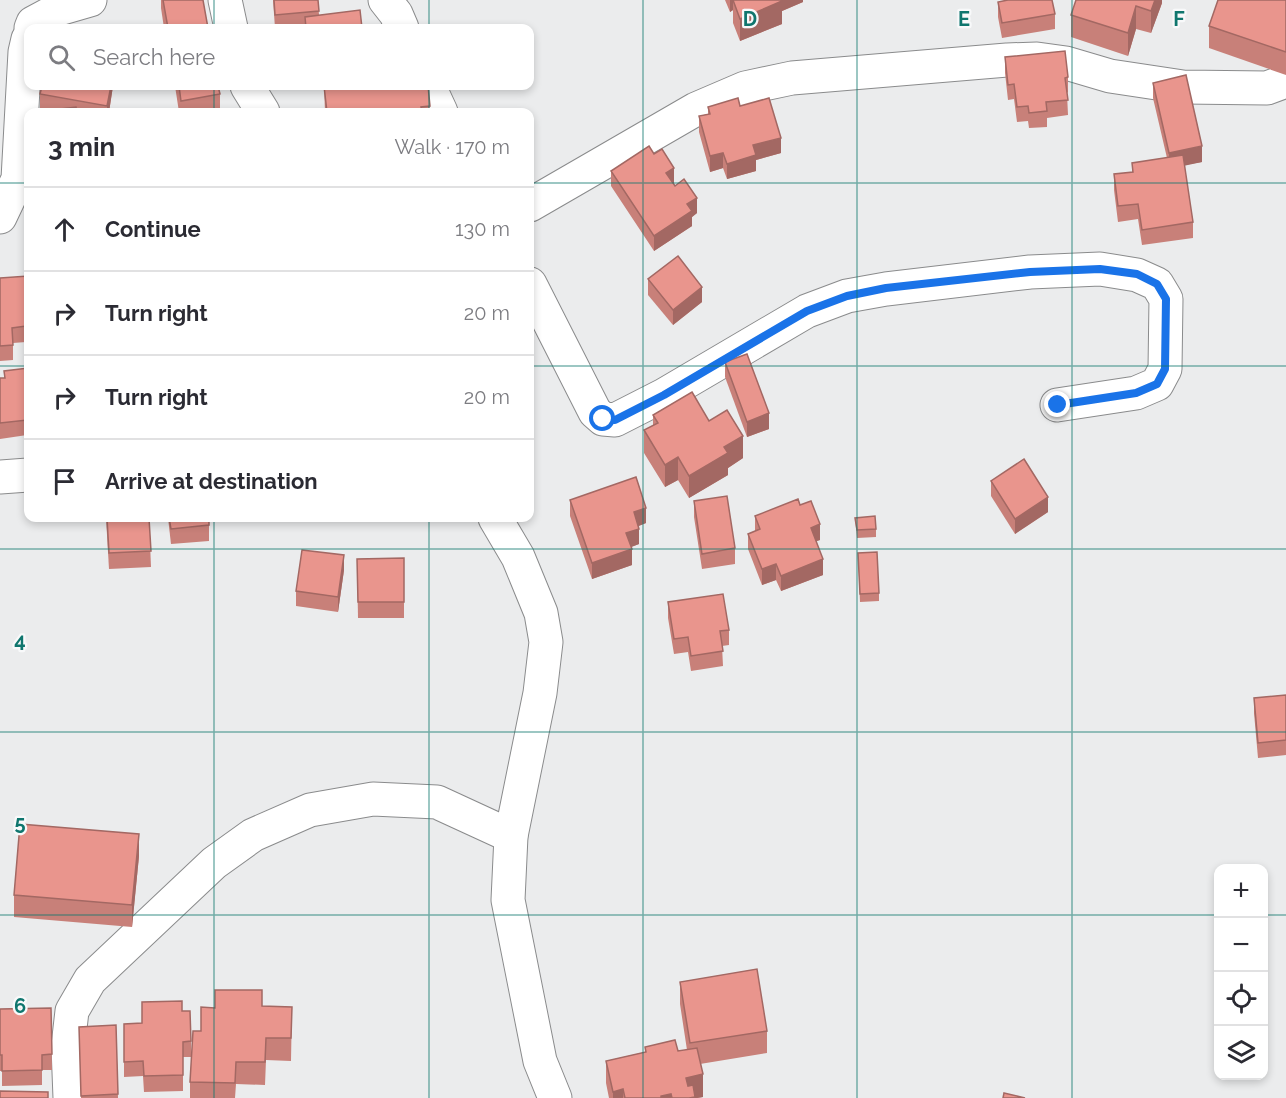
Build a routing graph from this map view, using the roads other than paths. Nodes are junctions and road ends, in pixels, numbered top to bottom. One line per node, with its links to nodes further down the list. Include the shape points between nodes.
1 (90, 0): 4 (street, via 59,9)
2 (225, 0): 5 (street)
3 (385, 0): 6 (street)
4 (33, 24)
5 (230, 24)
6 (400, 24)
7 (24, 69): 14 (street, via 18,179)
8 (1286, 81): 13 (street, via 1267,88 1183,87 1037,59 792,78 745,88 696,109)
9 (249, 90): 11 (street)
10 (431, 90): 12 (street)
11 (261, 108)
12 (439, 108)
13 (534, 203)
14 (0, 217)
15 (534, 292): 16 (street, via 595,412 603,419 615,420 807,311 847,296 1030,272 1100,269 1137,274 1157,284 1166,299 1165,369 1157,384 1136,393)
16 (1058, 405)
17 (24, 475): 18 (street)
18 (0, 477)
19 (497, 522): 20 (street, via 518,557 541,613 546,642 540,693)
20 (511, 836): 21 (street, via 437,802 373,799 309,810 253,835 214,863 90,980 72,1011 68,1046); 22 (street, via 508,900 540,1061)
21 (70, 1098)
22 (555, 1098)

